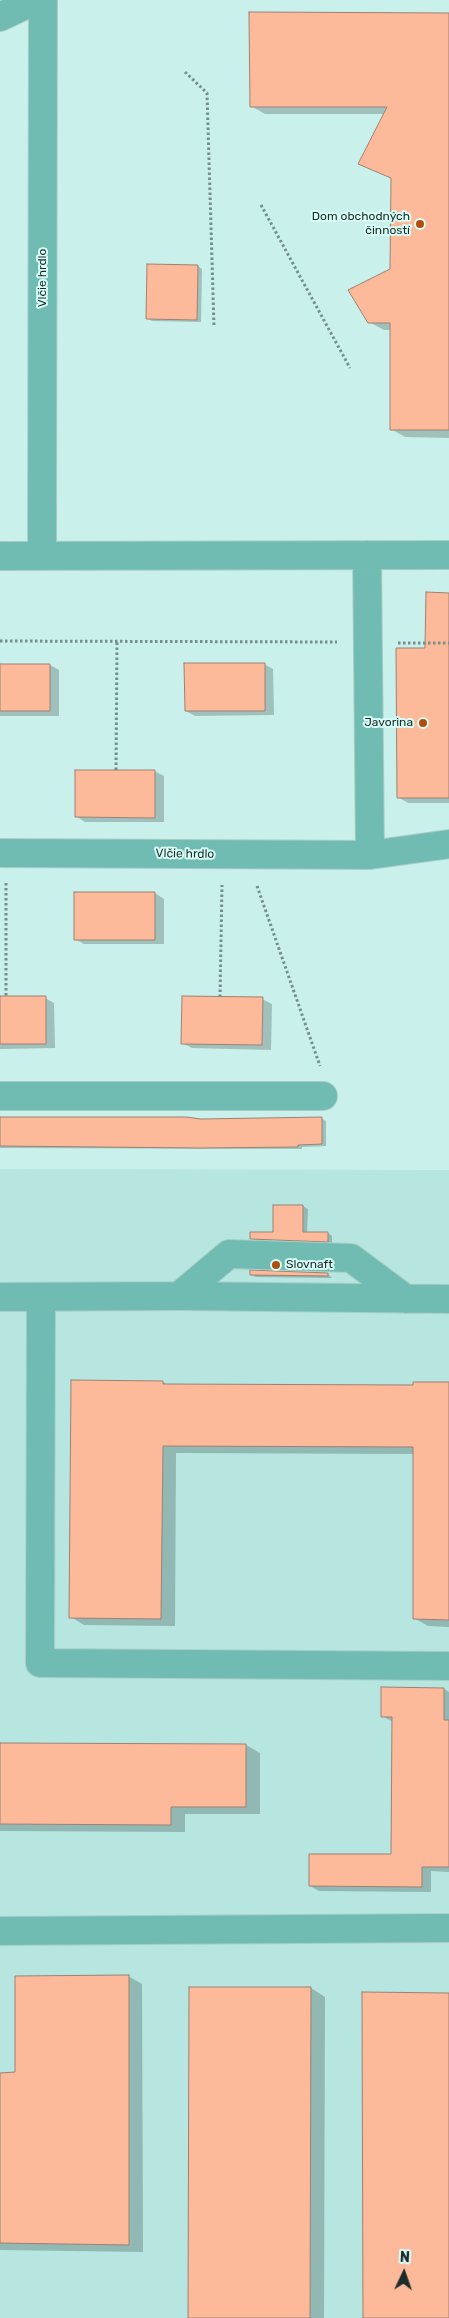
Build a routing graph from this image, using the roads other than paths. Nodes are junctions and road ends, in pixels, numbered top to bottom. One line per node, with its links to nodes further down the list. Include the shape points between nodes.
1 (36, 0): 3 (street)
2 (44, 0): 7 (street, Vlčie hrdlo)
3 (0, 17)
4 (367, 555): 5 (street); 7 (street); 10 (street)
5 (449, 555)
6 (0, 556): 7 (street)
7 (42, 556)
8 (449, 844): 10 (street, Vlčie hrdlo)
9 (3, 853): 10 (street, Vlčie hrdlo)
10 (370, 855)
11 (0, 1096): 12 (street)
12 (323, 1096)
13 (179, 1296): 15 (street); 16 (street); 16 (street, via 229,1254 351,1258)
14 (0, 1297): 15 (street)
15 (41, 1297): 18 (street, via 40,1663)
16 (406, 1299): 17 (street)
17 (449, 1299)
18 (449, 1666)
19 (449, 1928): 20 (street)
20 (0, 1931)

